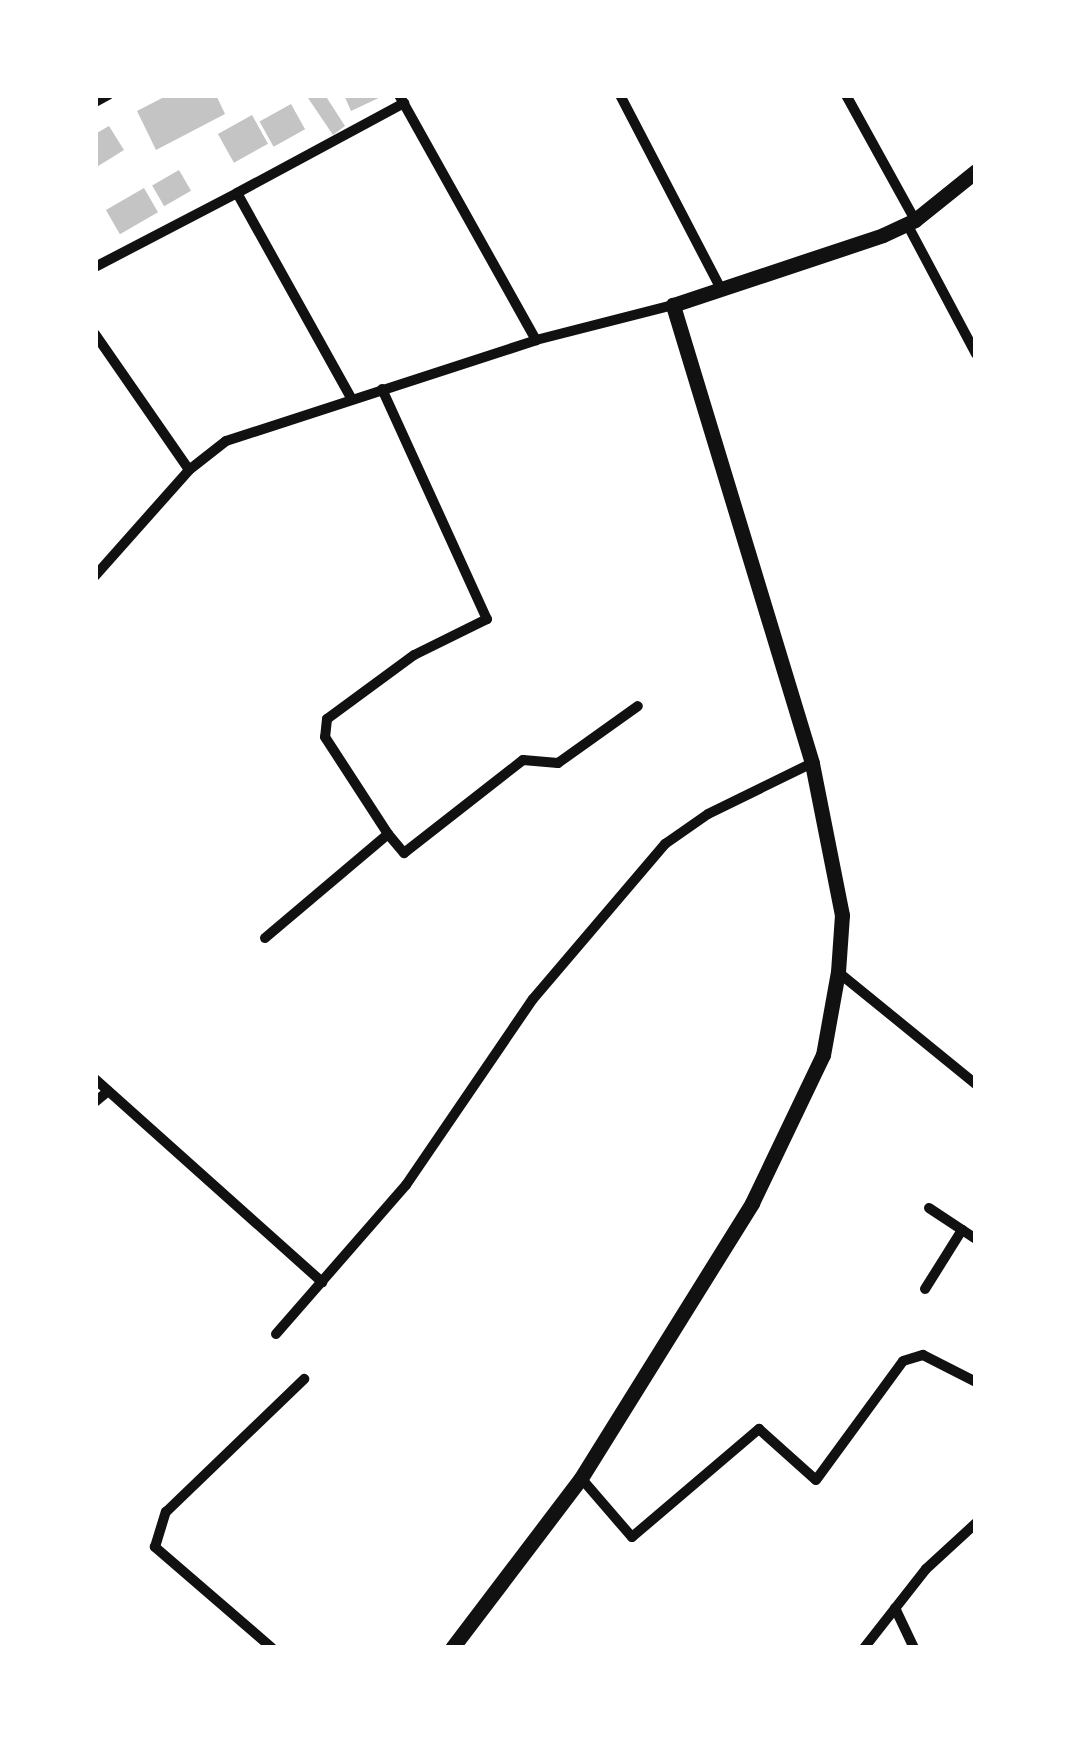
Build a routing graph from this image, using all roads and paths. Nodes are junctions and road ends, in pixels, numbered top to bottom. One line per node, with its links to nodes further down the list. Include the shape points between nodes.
1 (108, 95): 5 (street)
2 (620, 95): 10 (street)
3 (846, 95): 8 (street)
4 (401, 99): 7 (street); 13 (street)
5 (95, 102)
6 (976, 171): 8 (street)
7 (237, 193): 9 (street); 16 (street)
8 (911, 222): 10 (street); 14 (street)
9 (95, 267)
10 (722, 292): 11 (street)
11 (673, 306): 13 (street); 20 (street)
12 (95, 334): 17 (street)
13 (536, 340): 15 (street)
14 (976, 354)
15 (382, 389): 16 (street); 21 (street, via 487,619 414,655 327,719 325,737)
16 (350, 396): 17 (street, via 238,436)
17 (189, 470): 18 (street)
18 (95, 576)
19 (638, 706): 21 (street, via 558,763 524,760 404,854)
20 (812, 763): 23 (street, via 842,915); 31 (street, via 708,814 666,844 533,999 406,1185)
21 (388, 834): 22 (street)
22 (265, 938)
23 (838, 972): 25 (street); 36 (street, via 823,1055 793,1126)
24 (95, 1079): 26 (street)
25 (976, 1084)
26 (108, 1091): 27 (street); 31 (street)
27 (95, 1102)
28 (929, 1208): 29 (street)
29 (962, 1230): 30 (street); 32 (street)
30 (976, 1238)
31 (322, 1282): 33 (street)
32 (925, 1289)
33 (276, 1334)
34 (304, 1380): 39 (street, via 166,1512 154,1546)
35 (976, 1382): 36 (street, via 922,1355 903,1361 816,1480 759,1429 632,1537)
36 (580, 1478): 40 (street)
37 (976, 1522): 38 (street)
38 (894, 1608): 41 (street); 42 (street)
39 (272, 1648)
40 (452, 1648)
41 (864, 1648)
42 (914, 1648)

